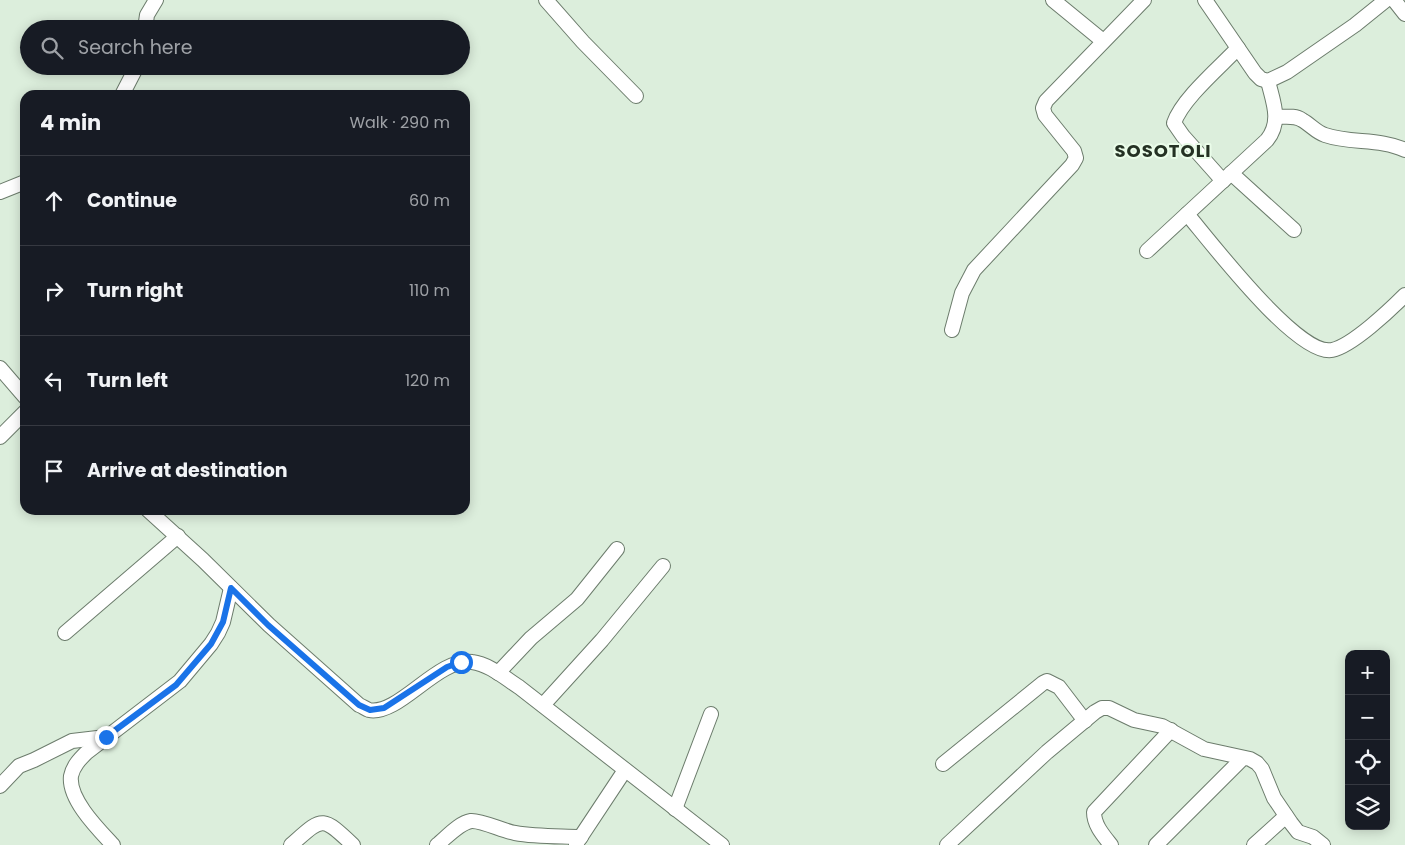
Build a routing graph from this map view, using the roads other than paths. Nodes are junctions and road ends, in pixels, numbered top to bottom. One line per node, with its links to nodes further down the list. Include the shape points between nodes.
1 (156, 0): 9 (street)
2 (546, 0): 15 (street)
3 (1053, 0): 10 (street)
4 (1144, 0): 10 (street)
5 (1205, 0): 11 (street)
6 (1386, 0): 13 (street, via 1355,25)
7 (1394, 0): 8 (street)
8 (1405, 14)
9 (146, 20)
10 (1103, 41): 25 (street, via 1055,90 1043,108 1076,158 974,270 962,293)
11 (1238, 48): 13 (street, via 1255,73); 18 (street, via 1186,103 1174,123 1183,136)
12 (132, 75): 14 (street)
13 (1268, 81): 16 (street)
14 (125, 90)
15 (636, 96)
16 (1276, 117): 17 (street, via 1302,120 1328,136 1382,142); 18 (street, via 1274,131 1267,140)
17 (1405, 150)
18 (1227, 177): 21 (street); 22 (street)
19 (20, 184): 20 (street)
20 (0, 192)
21 (1187, 214): 23 (street); 24 (street, via 1274,315 1309,344 1326,351 1343,346)
22 (1294, 230)
23 (1147, 251)
24 (1405, 295)
25 (952, 330)
26 (0, 368): 27 (street)
27 (20, 391)
28 (20, 417): 29 (street)
29 (0, 437)
30 (154, 515): 31 (street)
31 (178, 536): 34 (street); 35 (street)
32 (617, 549): 36 (street, via 577,599 531,638)
33 (663, 566): 37 (street)
34 (231, 588): 36 (street, via 359,705 370,710 384,708 447,667 461,662 472,662); 41 (street, via 223,622 211,644 176,685)
35 (65, 633)
36 (498, 673): 37 (street)
37 (543, 706): 44 (street)
38 (711, 714): 46 (street)
39 (1085, 721): 40 (street, via 1102,708 1109,708 1134,720); 43 (street, via 1059,687 1047,681); 54 (street)
40 (1171, 730): 42 (street, via 1204,749); 55 (street, via 1094,812 1097,826)
41 (106, 737): 45 (street, via 72,741 20,766); 49 (street, via 78,761 71,776 83,810)
42 (1243, 758): 47 (street, via 1257,763 1262,769 1274,798); 56 (street)
43 (943, 764)
44 (625, 770): 46 (street); 48 (street)
45 (0, 786)
46 (675, 809): 53 (street)
47 (1286, 816): 57 (street); 58 (street, via 1298,832)
48 (578, 841): 52 (street, via 517,834 470,821)
49 (113, 845)
50 (291, 845): 51 (street, via 317,824 326,823)
51 (353, 845)
52 (437, 845)
53 (722, 845)
54 (947, 845)
55 (1111, 845)
56 (1156, 845)
57 (1254, 845)
58 (1323, 845)

